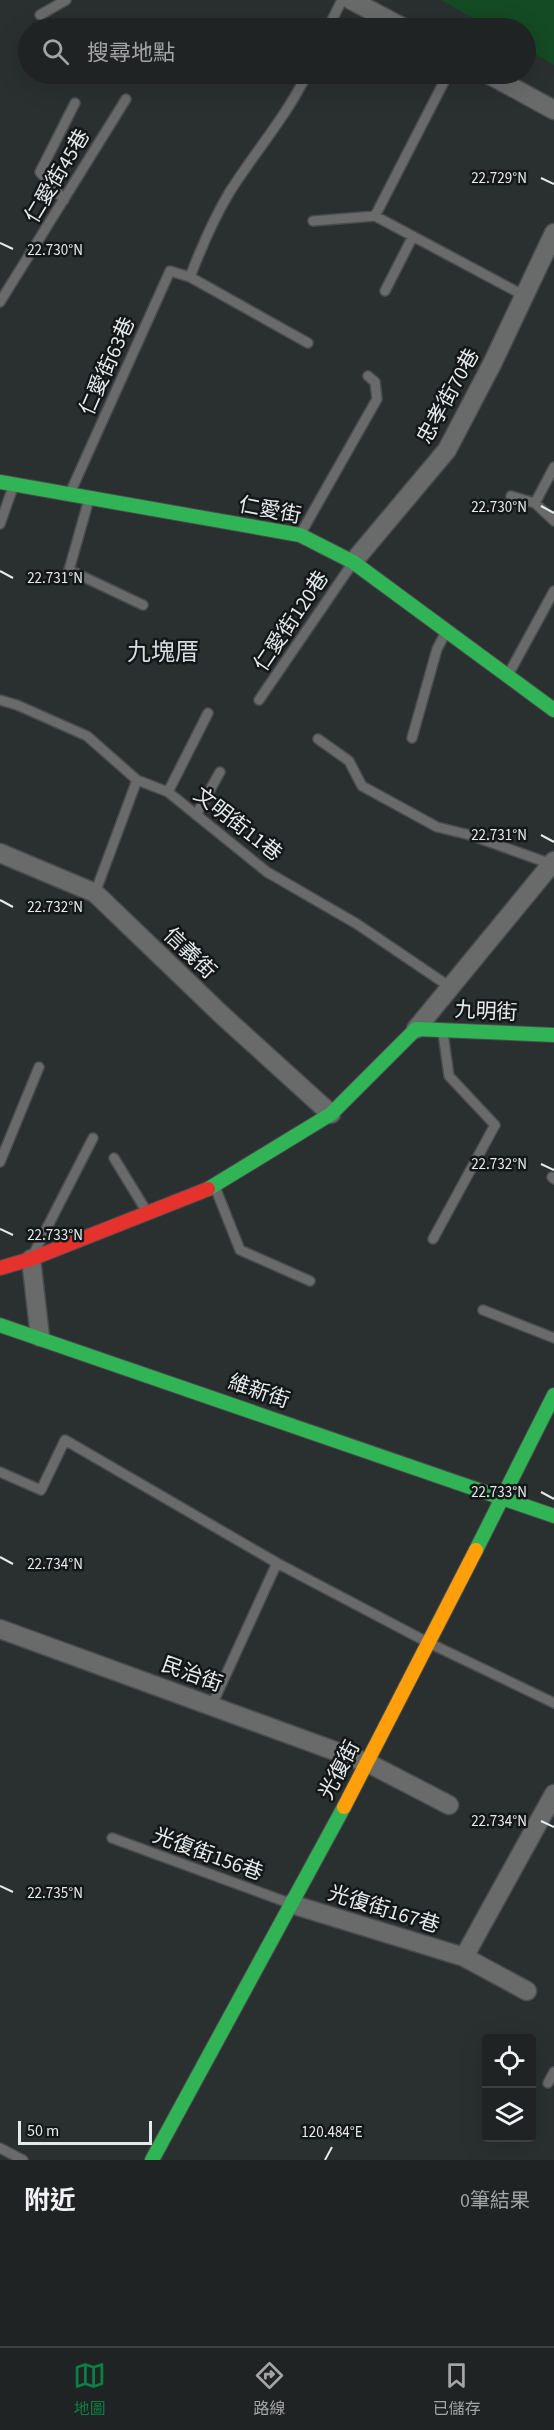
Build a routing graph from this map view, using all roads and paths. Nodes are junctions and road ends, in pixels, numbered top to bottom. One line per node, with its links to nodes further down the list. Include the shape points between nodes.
1 (66, 0): 4 (lane)
2 (342, 0): 5 (lane)
3 (351, 0): 6 (street)
4 (40, 15)
5 (333, 18)
6 (386, 18)
7 (302, 84): 18 (lane, via 229,194)
8 (443, 84): 14 (lane)
9 (506, 84): 12 (street)
10 (126, 99): 13 (lane, 仁愛街45巷)
11 (75, 104): 13 (lane, via 40,172)
12 (554, 110)
13 (64, 200): 21 (lane, 仁愛街45巷)
14 (375, 216): 15 (lane); 17 (lane)
15 (313, 221)
16 (554, 233): 20 (street, 忠孝街70巷)
17 (413, 236): 19 (lane); 20 (lane)
18 (190, 277): 22 (lane); 26 (lane, 仁愛街63巷, via 170,271)
19 (385, 291)
20 (523, 295): 33 (street, 忠孝街70巷, via 447,450)
21 (0, 303)
22 (308, 343)
23 (368, 376): 32 (lane, via 375,382 377,399)
24 (554, 467): 29 (lane)
25 (7, 484): 26 (street, 仁愛街); 31 (lane)
26 (69, 495): 28 (street, 仁愛街)
27 (511, 496): 29 (lane)
28 (89, 499): 32 (street, 仁愛街); 35 (lane, via 69,570)
29 (535, 503): 30 (lane)
30 (554, 521)
31 (0, 524)
32 (300, 535): 33 (street, 仁愛街)
33 (353, 562): 36 (street, 仁愛街); 39 (lane, 仁愛街120巷)
34 (554, 591): 37 (lane)
35 (143, 605)
36 (446, 631): 37 (street, 仁愛街); 42 (lane, via 437,649)
37 (507, 677): 40 (street, 仁愛街)
38 (0, 700): 45 (lane, 文明街11巷, via 87,736)
39 (259, 700)
40 (554, 710)
41 (208, 712): 46 (lane)
42 (412, 738)
43 (318, 739): 49 (lane, via 349,761 362,786 437,827)
44 (220, 772): 47 (lane)
45 (137, 780): 46 (lane, 文明街11巷); 50 (lane)
46 (168, 792): 47 (lane, 文明街11巷)
47 (196, 815): 51 (lane, 文明街11巷, via 267,872 357,924)
48 (0, 853): 50 (street, 信義街)
49 (553, 862): 51 (street)
50 (95, 893): 56 (street, 信義街)
51 (450, 987): 52 (street)
52 (416, 1029): 53 (street, 九明街); 56 (street)
53 (443, 1029): 54 (street, 九明街); 62 (lane, via 449,1076 495,1125)
54 (554, 1035)
55 (39, 1067): 59 (lane)
56 (331, 1114): 60 (street)
57 (93, 1138): 63 (lane)
58 (114, 1158): 61 (lane)
59 (0, 1162)
60 (215, 1185): 61 (street); 65 (lane, via 240,1250)
61 (148, 1214): 63 (street)
62 (433, 1239)
63 (31, 1259): 64 (street); 68 (street)
64 (0, 1268)
65 (310, 1281)
66 (483, 1310): 69 (lane)
67 (0, 1325): 68 (street, 維新街)
68 (40, 1337): 72 (street, 維新街)
69 (554, 1338)
70 (554, 1395): 72 (street, 光復街)
71 (0, 1472): 74 (lane, via 41,1490 65,1440)
72 (503, 1498): 73 (street, 維新街); 76 (street, 光復街)
73 (554, 1516)
74 (277, 1563): 76 (lane); 78 (lane)
75 (0, 1629): 78 (street, 民治街)
76 (427, 1642): 77 (lane); 79 (street, 光復街)
77 (554, 1703)
78 (212, 1705): 79 (street, 民治街)
79 (368, 1763): 81 (street, 民治街); 83 (street, 光復街)
80 (554, 1794): 84 (street)
81 (449, 1805)
82 (112, 1838): 83 (lane, 光復街156巷)
83 (291, 1904): 84 (street, 光復街167巷); 90 (street, 光復街)
84 (464, 1957): 85 (street, 光復街167巷)
85 (527, 1991)
86 (554, 2072): 87 (lane)
87 (548, 2083)
88 (0, 2148): 89 (lane)
89 (23, 2160)
90 (152, 2160)

